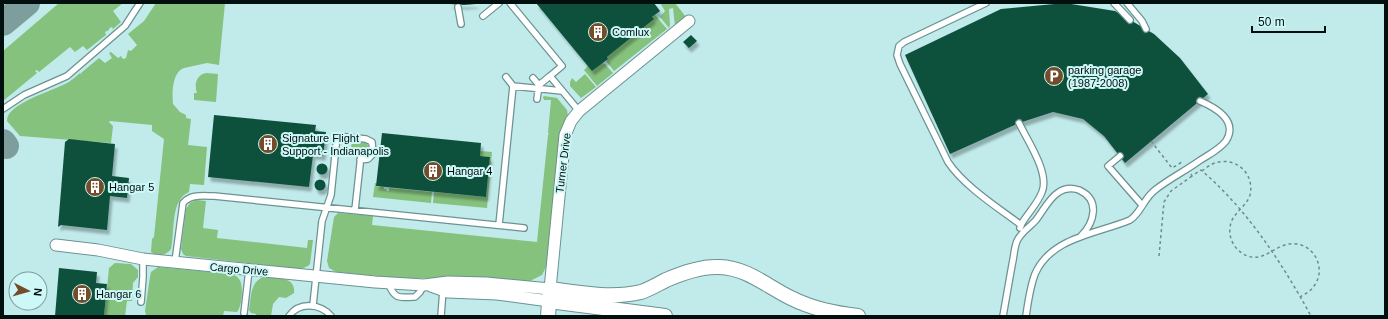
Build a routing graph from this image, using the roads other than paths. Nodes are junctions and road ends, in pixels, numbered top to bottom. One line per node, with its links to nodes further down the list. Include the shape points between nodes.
1 (140, 3): 21 (lane, via 125,26 67,76 24,95)
2 (499, 3): 8 (lane)
3 (510, 3): 13 (lane, via 562,66)
4 (986, 3): 29 (lane, via 904,42 899,46 897,55 955,172)
5 (1114, 3): 9 (lane)
6 (1127, 3): 12 (lane)
7 (458, 7): 11 (lane)
8 (482, 16)
9 (1130, 20)
10 (689, 21): 22 (street, Turner Drive)
11 (461, 24)
12 (1146, 29)
13 (550, 76): 17 (lane); 18 (lane)
14 (506, 77): 16 (lane)
15 (533, 78): 17 (lane)
16 (513, 86): 17 (lane); 28 (lane)
17 (538, 87): 18 (lane); 19 (lane)
18 (562, 91): 22 (lane)
19 (537, 99)
20 (1200, 101): 25 (lane, via 1224,115 1228,124 1226,140 1217,150 1155,190)
21 (3, 109)
22 (579, 111): 40 (street, Turner Drive, via 565,135)
23 (1019, 123): 29 (lane, via 1041,167 1044,179 1040,196)
24 (1120, 156): 25 (lane, via 1108,166)
25 (1142, 205): 32 (lane, via 1130,220)
26 (327, 208): 27 (lane); 27 (lane, via 331,195 337,136 372,142 373,154 368,159 361,157); 35 (lane, via 214,196 187,198 183,203); 37 (lane, via 322,221)
27 (355, 210): 28 (lane)
28 (499, 225): 30 (lane)
29 (1021, 225): 31 (lane)
30 (524, 228)
31 (1020, 236): 32 (lane, via 1058,192 1069,188 1087,194 1093,205 1090,226); 53 (lane)
32 (1080, 238): 54 (lane, via 1054,250 1040,265 1030,289)
33 (56, 245): 34 (street, Cargo Drive)
34 (143, 259): 35 (street, Cargo Drive); 41 (lane)
35 (175, 262): 36 (street, Cargo Drive)
36 (249, 270): 37 (street, Cargo Drive); 44 (lane)
37 (316, 276): 38 (street, Cargo Drive); 42 (lane)
38 (424, 285): 39 (street, Cargo Drive); 40 (street, Cargo Drive, via 448,282 486,283)
39 (443, 290): 40 (street, Cargo Drive); 47 (lane)
40 (550, 295): 43 (street); 48 (street); 51 (street, via 631,293 650,288 694,269 712,266 760,279 813,308)
41 (141, 302)
42 (313, 305): 45 (lane, via 291,312); 46 (lane)
43 (594, 306): 49 (street); 50 (street)
44 (244, 313)
45 (288, 316)
46 (331, 316)
47 (441, 316)
48 (548, 316)
49 (569, 316)
50 (665, 316)
51 (855, 316): 52 (street)
52 (858, 316)
53 (1002, 316)
54 (1026, 316)

